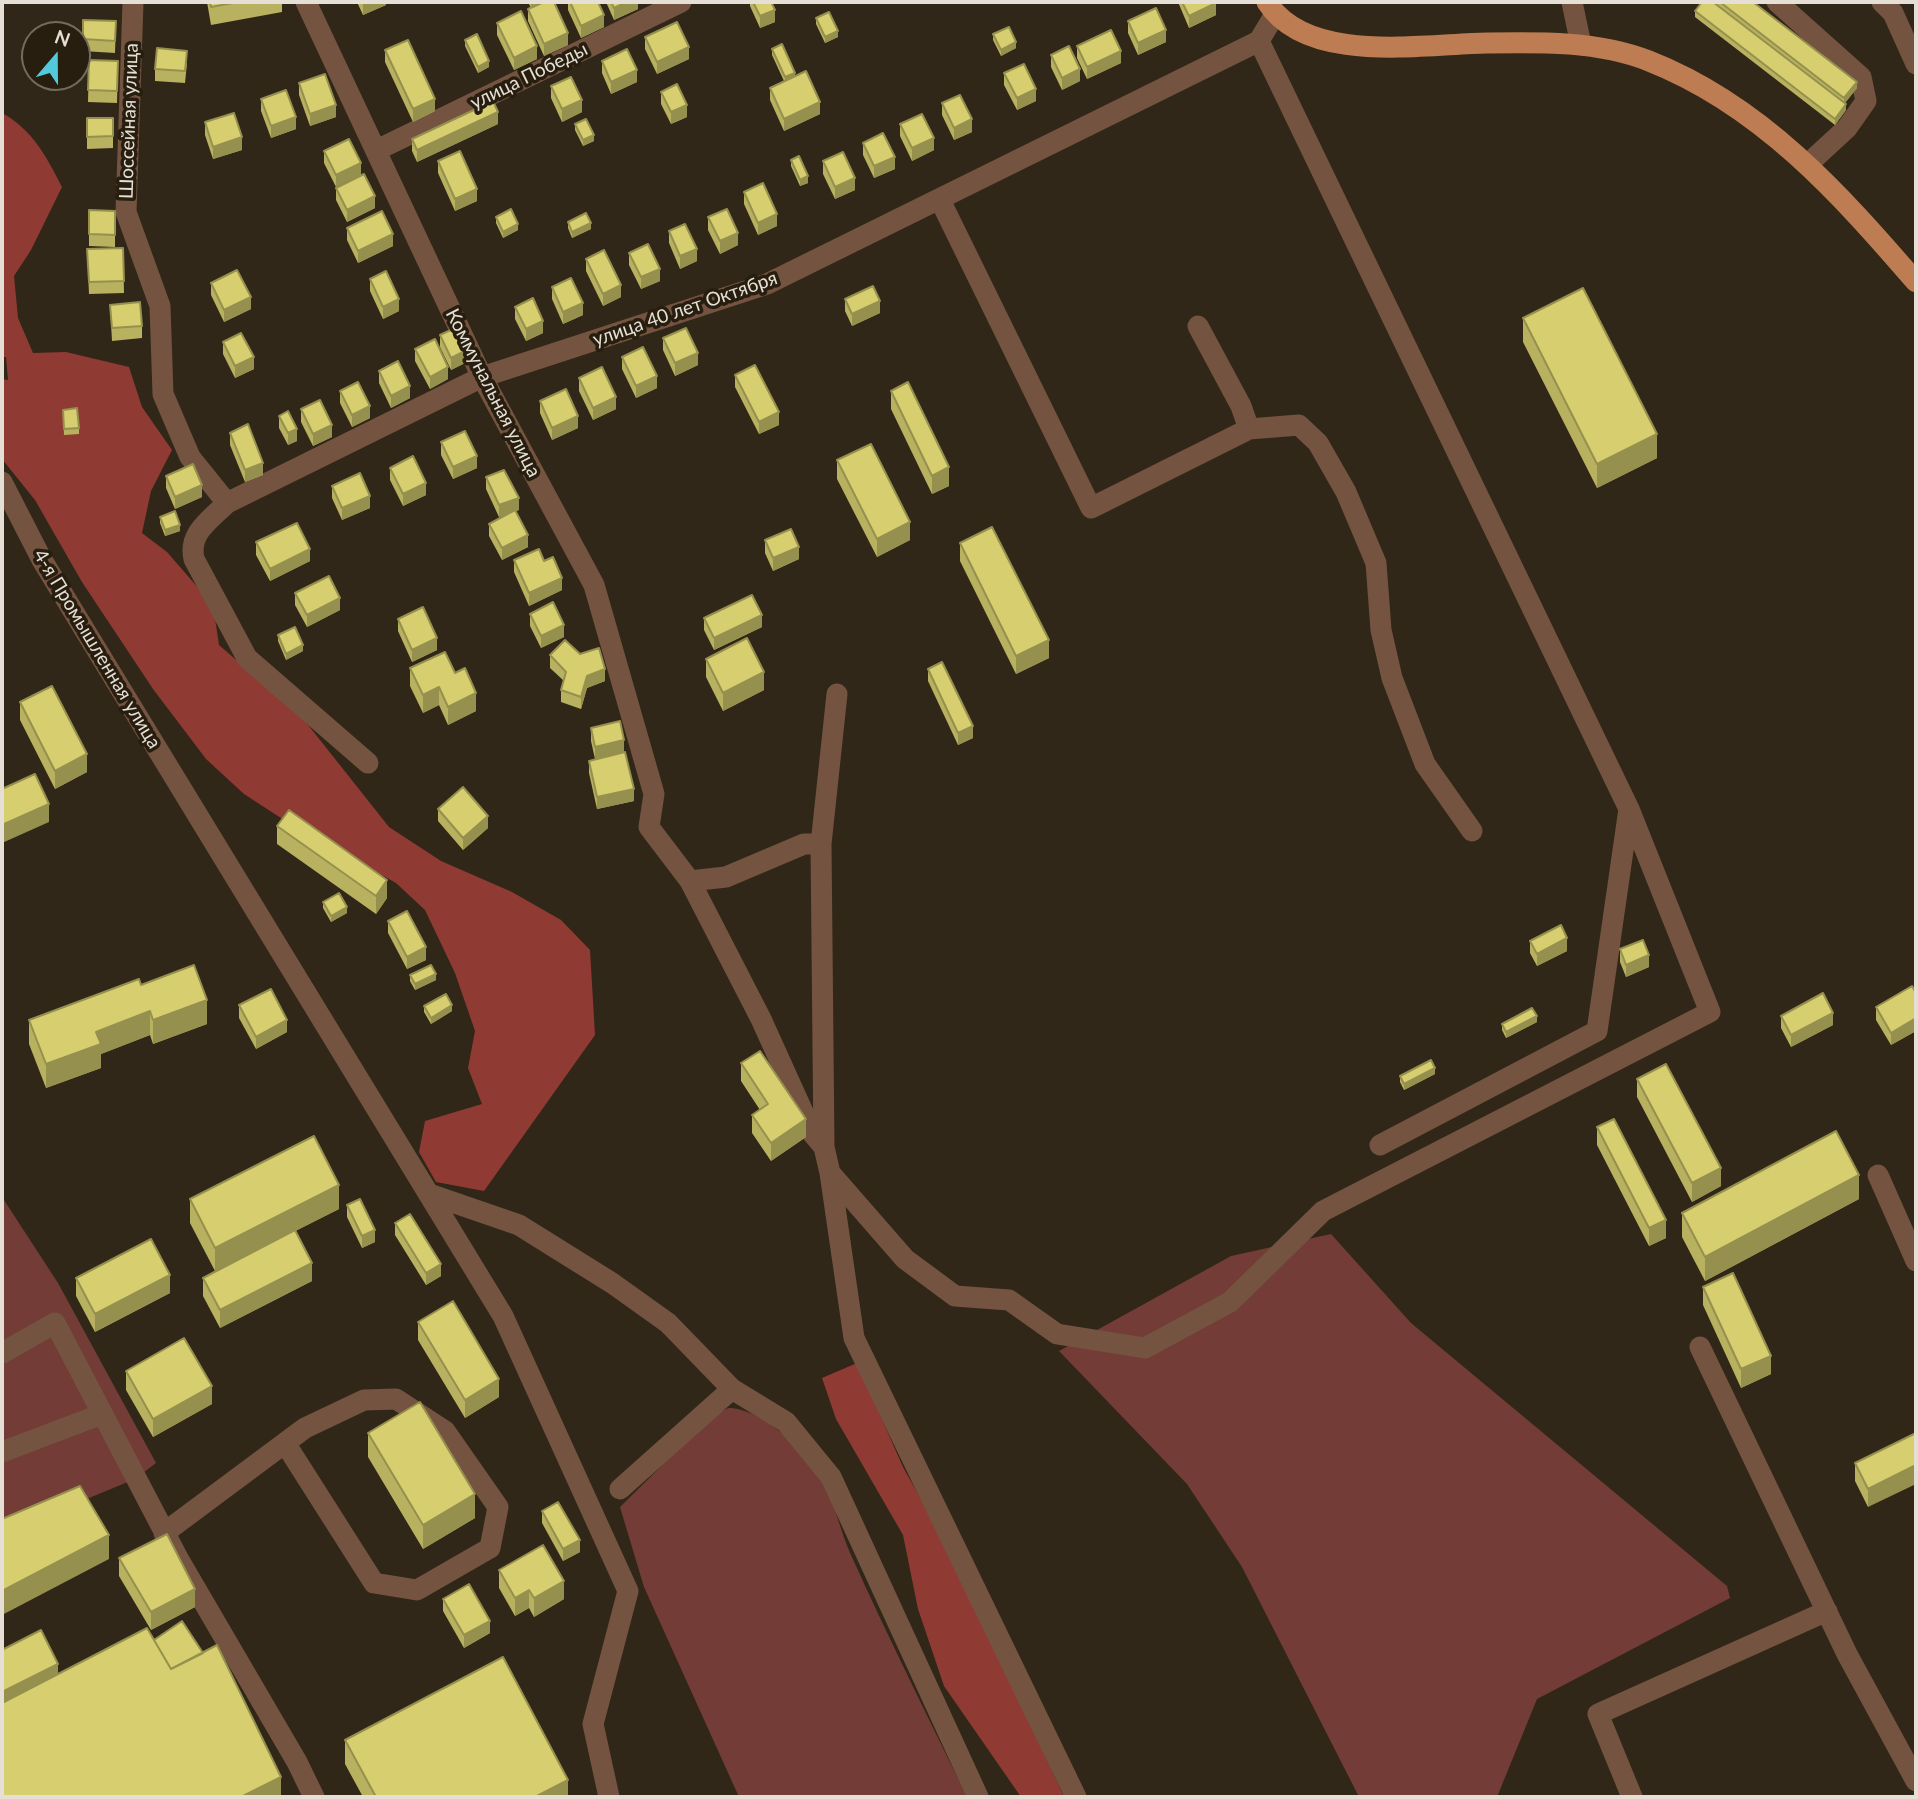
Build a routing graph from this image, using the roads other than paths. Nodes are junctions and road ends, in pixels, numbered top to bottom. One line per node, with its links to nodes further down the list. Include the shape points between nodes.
1 (133, 2): 19 (street, Шоссейная улица, via 125,212 160,306 163,394 190,457)
2 (306, 2): 11 (street, Коммунальная улица)
3 (681, 2): 11 (street, улица Победы)
4 (1572, 2): 9 (street)
5 (1777, 2): 12 (street, via 1861,77 1866,101 1847,128)
6 (1882, 2): 10 (street, via 1893,13)
7 (1271, 8): 8 (street); 9 (main road, via 1287,26 1303,33 1371,48)
8 (1259, 41): 13 (street, улица 40 лет Октября); 22 (street)
9 (1581, 45): 12 (main road, via 1647,60 1685,76 1758,122)
10 (1916, 64)
11 (377, 150): 16 (street, Коммунальная улица)
12 (1808, 164): 14 (main road)
13 (940, 200): 16 (street, улица 40 лет Октября, via 767,284); 17 (street, via 1091,508)
14 (1916, 282)
15 (1198, 326): 17 (street)
16 (482, 377): 19 (street, улица 40 лет Октября); 25 (street, Коммунальная улица, via 594,585 654,794 649,827)
17 (1249, 429): 23 (street, via 1298,425 1318,443 1346,492 1376,563 1381,630 1392,678 1425,764)
18 (2, 482): 30 (street, 4-я Промышленная улица, via 42,560)
19 (227, 503): 21 (street, via 196,533 191,546 211,595 247,657)
20 (837, 694): 24 (street)
21 (368, 763)
22 (1629, 809): 26 (street, via 1598,1031); 28 (street, via 1710,1012 1323,1211 1230,1302 1145,1348 1057,1334 1009,1300 955,1296 905,1259)
23 (1472, 831)
24 (821, 844): 25 (street, via 804,844 726,877); 27 (street)
25 (690, 881): 27 (street, via 761,1019 813,1134)
26 (1380, 1145)
27 (824, 1147): 28 (street)
28 (830, 1173): 45 (street, via 854,1338)
29 (1878, 1175): 31 (street)
30 (429, 1194): 34 (street, via 519,1225 612,1283 668,1323); 43 (street, 4-я Промышленная улица, via 503,1316 628,1591 593,1724)
31 (1916, 1261)
32 (1700, 1347): 40 (street)
33 (2, 1353): 35 (street, via 55,1323)
34 (732, 1389): 38 (street); 44 (street, via 786,1422 831,1477)
35 (102, 1414): 37 (street); 39 (street)
36 (285, 1443): 36 (street, via 374,1583 417,1590 490,1548 498,1507 445,1430 396,1399 364,1400 305,1427); 39 (street)
37 (2, 1452)
38 (620, 1489)
39 (164, 1533): 42 (street)
40 (1827, 1611): 41 (street); 46 (street, via 1598,1714)
41 (1916, 1781)
42 (314, 1797)
43 (609, 1797)
44 (978, 1797)
45 (1076, 1797)
46 (1632, 1797)

